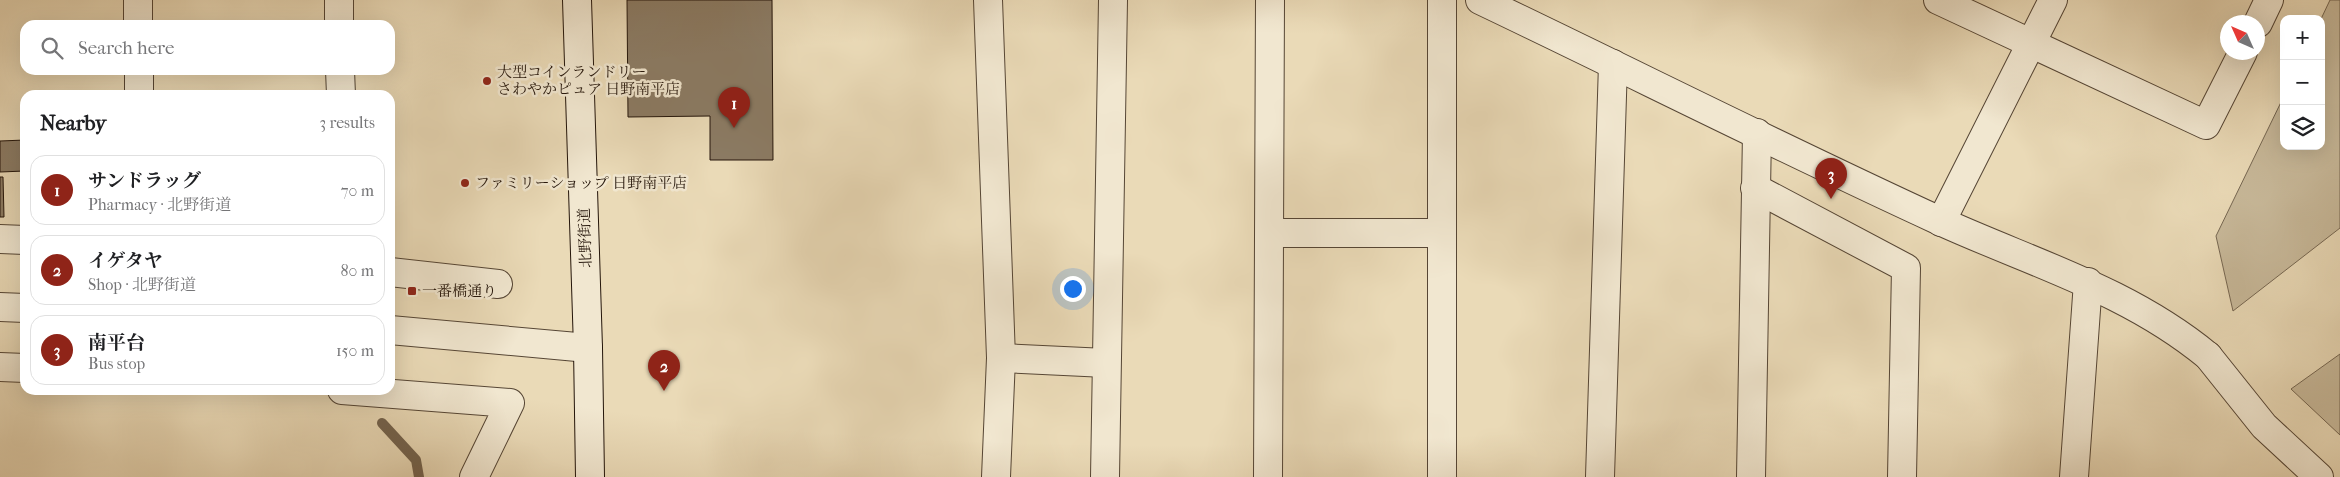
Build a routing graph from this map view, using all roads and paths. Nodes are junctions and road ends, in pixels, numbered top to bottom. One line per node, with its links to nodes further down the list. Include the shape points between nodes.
1 (138, 0): 13 (street)
2 (339, 0): 14 (street)
3 (576, 0): 35 (street, 北野街道)
4 (988, 0): 36 (street)
5 (1113, 0): 37 (street)
6 (1270, 0): 25 (street)
7 (1442, 0): 26 (street)
8 (1480, 0): 17 (street)
9 (1938, 0): 15 (street)
10 (2053, 0): 15 (street)
11 (2270, 0): 12 (street)
12 (2262, 15)
13 (138, 20)
14 (339, 20)
15 (2031, 44): 16 (street, via 2206,125); 24 (street)
16 (2239, 60)
17 (1613, 64): 22 (street); 47 (street)
18 (139, 75): 20 (street)
19 (340, 75): 21 (street)
20 (139, 90)
21 (340, 90)
22 (1757, 133): 23 (street); 24 (street)
23 (1755, 188): 48 (street); 49 (street, via 1906,268)
24 (1941, 222): 30 (street)
25 (1270, 233): 26 (street); 45 (street)
26 (1441, 233): 46 (street)
27 (0, 239): 28 (street)
28 (20, 240)
29 (395, 273): 31 (street)
30 (2088, 282): 50 (street); 51 (street, via 2182,335 2208,356 2264,426)
31 (498, 284)
32 (0, 308): 33 (street)
33 (20, 308)
34 (395, 330): 35 (street)
35 (588, 348): 42 (street, 北野街道)
36 (1001, 358): 37 (street); 43 (street)
37 (1106, 364): 44 (street)
38 (0, 367): 39 (street)
39 (20, 368)
40 (395, 394): 41 (street, via 510,403)
41 (474, 477)
42 (590, 477)
43 (996, 477)
44 (1105, 477)
45 (1268, 477)
46 (1442, 477)
47 (1600, 477)
48 (1751, 477)
49 (1902, 477)
50 (2074, 477)
51 (2319, 477)

